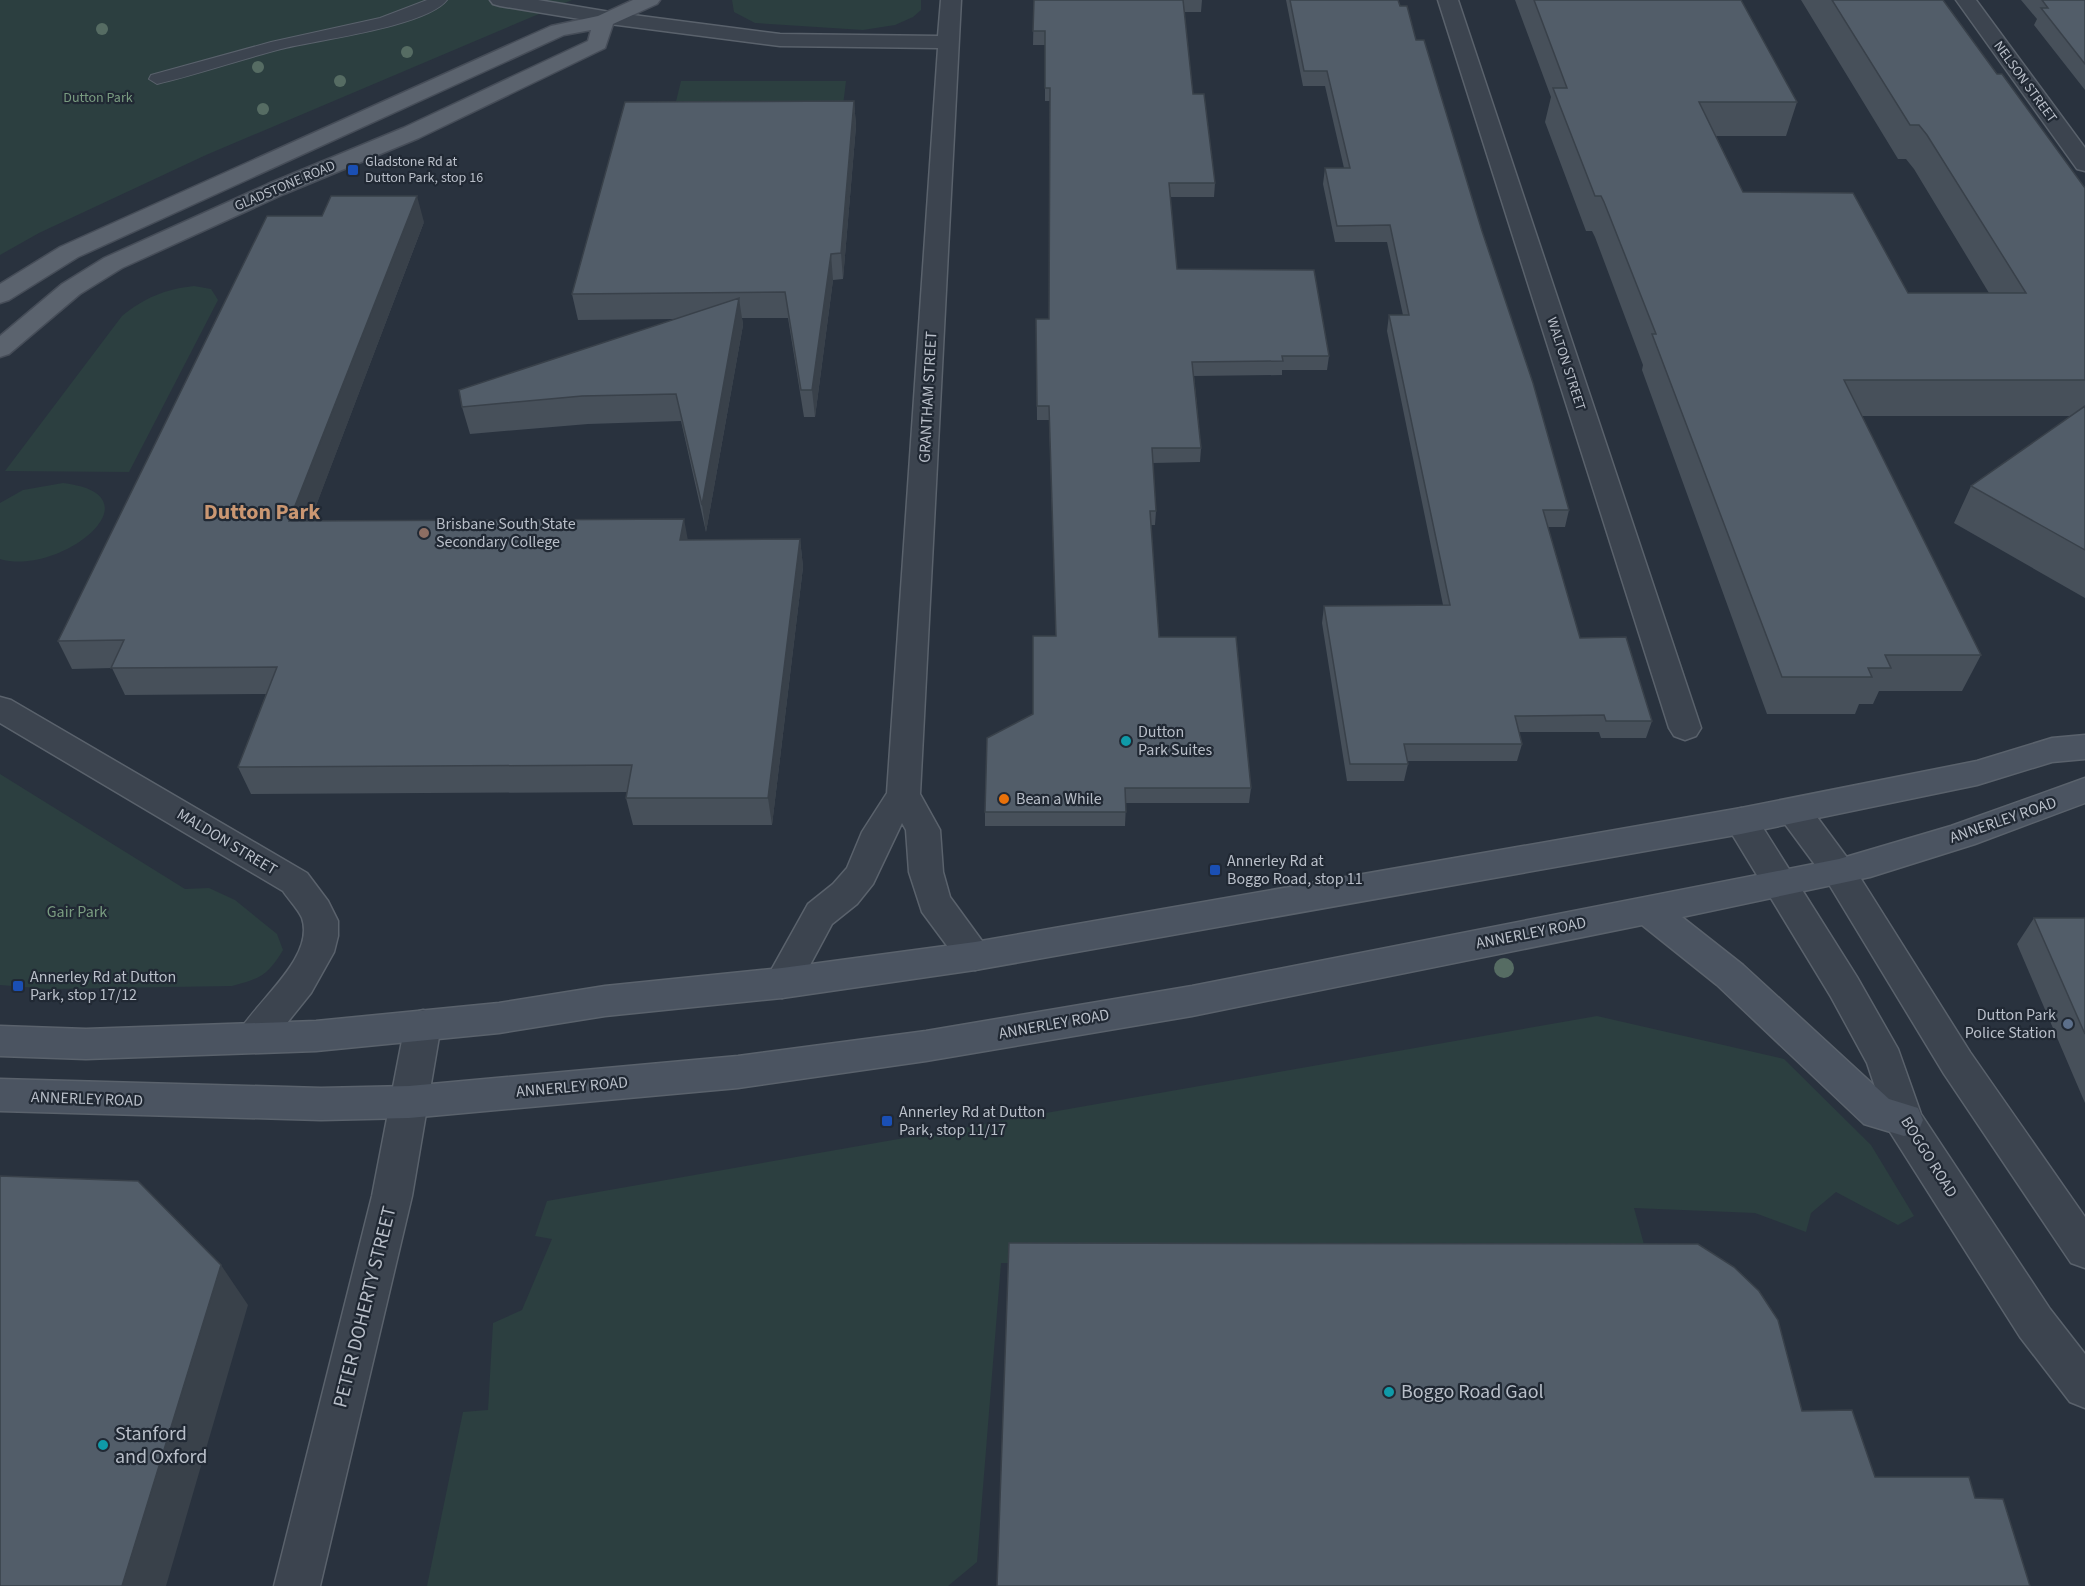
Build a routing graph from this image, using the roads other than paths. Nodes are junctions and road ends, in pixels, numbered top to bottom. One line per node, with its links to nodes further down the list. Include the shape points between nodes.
1 (439, 0): 9 (lane, via 410,15 369,28 296,41)
2 (500, 0): 7 (street)
3 (650, 0): 7 (main road, GLADSTONE ROAD)
4 (951, 0): 8 (street, GRANTHAM STREET)
5 (1448, 0): 14 (street, WALTON STREET)
6 (1966, 0): 10 (street, NELSON STREET)
7 (607, 20): 8 (street, via 780,40); 11 (main road, GLADSTONE ROAD, via 558,30 69,252); 12 (main road, GLADSTONE ROAD, via 598,44 411,133 113,263 71,289)
8 (949, 42): 17 (street, GRANTHAM STREET)
9 (157, 79)
10 (2085, 164)
11 (0, 295)
12 (0, 349)
13 (0, 708): 26 (street, MALDON STREET, via 295,882 320,918 321,940 299,984)
14 (1685, 728)
15 (2085, 747): 18 (main road, via 2052,750 1977,773)
16 (2085, 790): 20 (main road, ANNERLEY ROAD, via 1976,831)
17 (903, 794): 23 (street, via 922,830 934,902); 24 (street, GRANTHAM STREET, via 879,832 861,875 820,914)
18 (1794, 811): 19 (main road); 20 (street)
19 (1741, 821): 21 (street, BOGGO ROAD); 23 (main road)
20 (1839, 872): 21 (main road, ANNERLEY ROAD); 31 (street, via 1957,1063)
21 (1781, 884): 22 (main road, ANNERLEY ROAD); 30 (street, BOGGO ROAD, via 1885,1060)
22 (1647, 909): 29 (main road, ANNERLEY ROAD, via 1192,1001 926,1046 738,1072); 30 (main road, via 1730,975 1876,1113)
23 (975, 956): 24 (main road)
24 (782, 983): 25 (main road)
25 (423, 1025): 26 (main road, via 316,1036); 29 (street, PETER DOHERTY STREET)
26 (254, 1037): 27 (main road, via 86,1044)
27 (0, 1041)
28 (0, 1095): 29 (main road, ANNERLEY ROAD, via 321,1104)
29 (409, 1102): 33 (street, PETER DOHERTY STREET, via 392,1196)
30 (1904, 1120): 32 (street, BOGGO ROAD, via 2035,1323)
31 (2085, 1250)
32 (2085, 1388)
33 (297, 1586)

